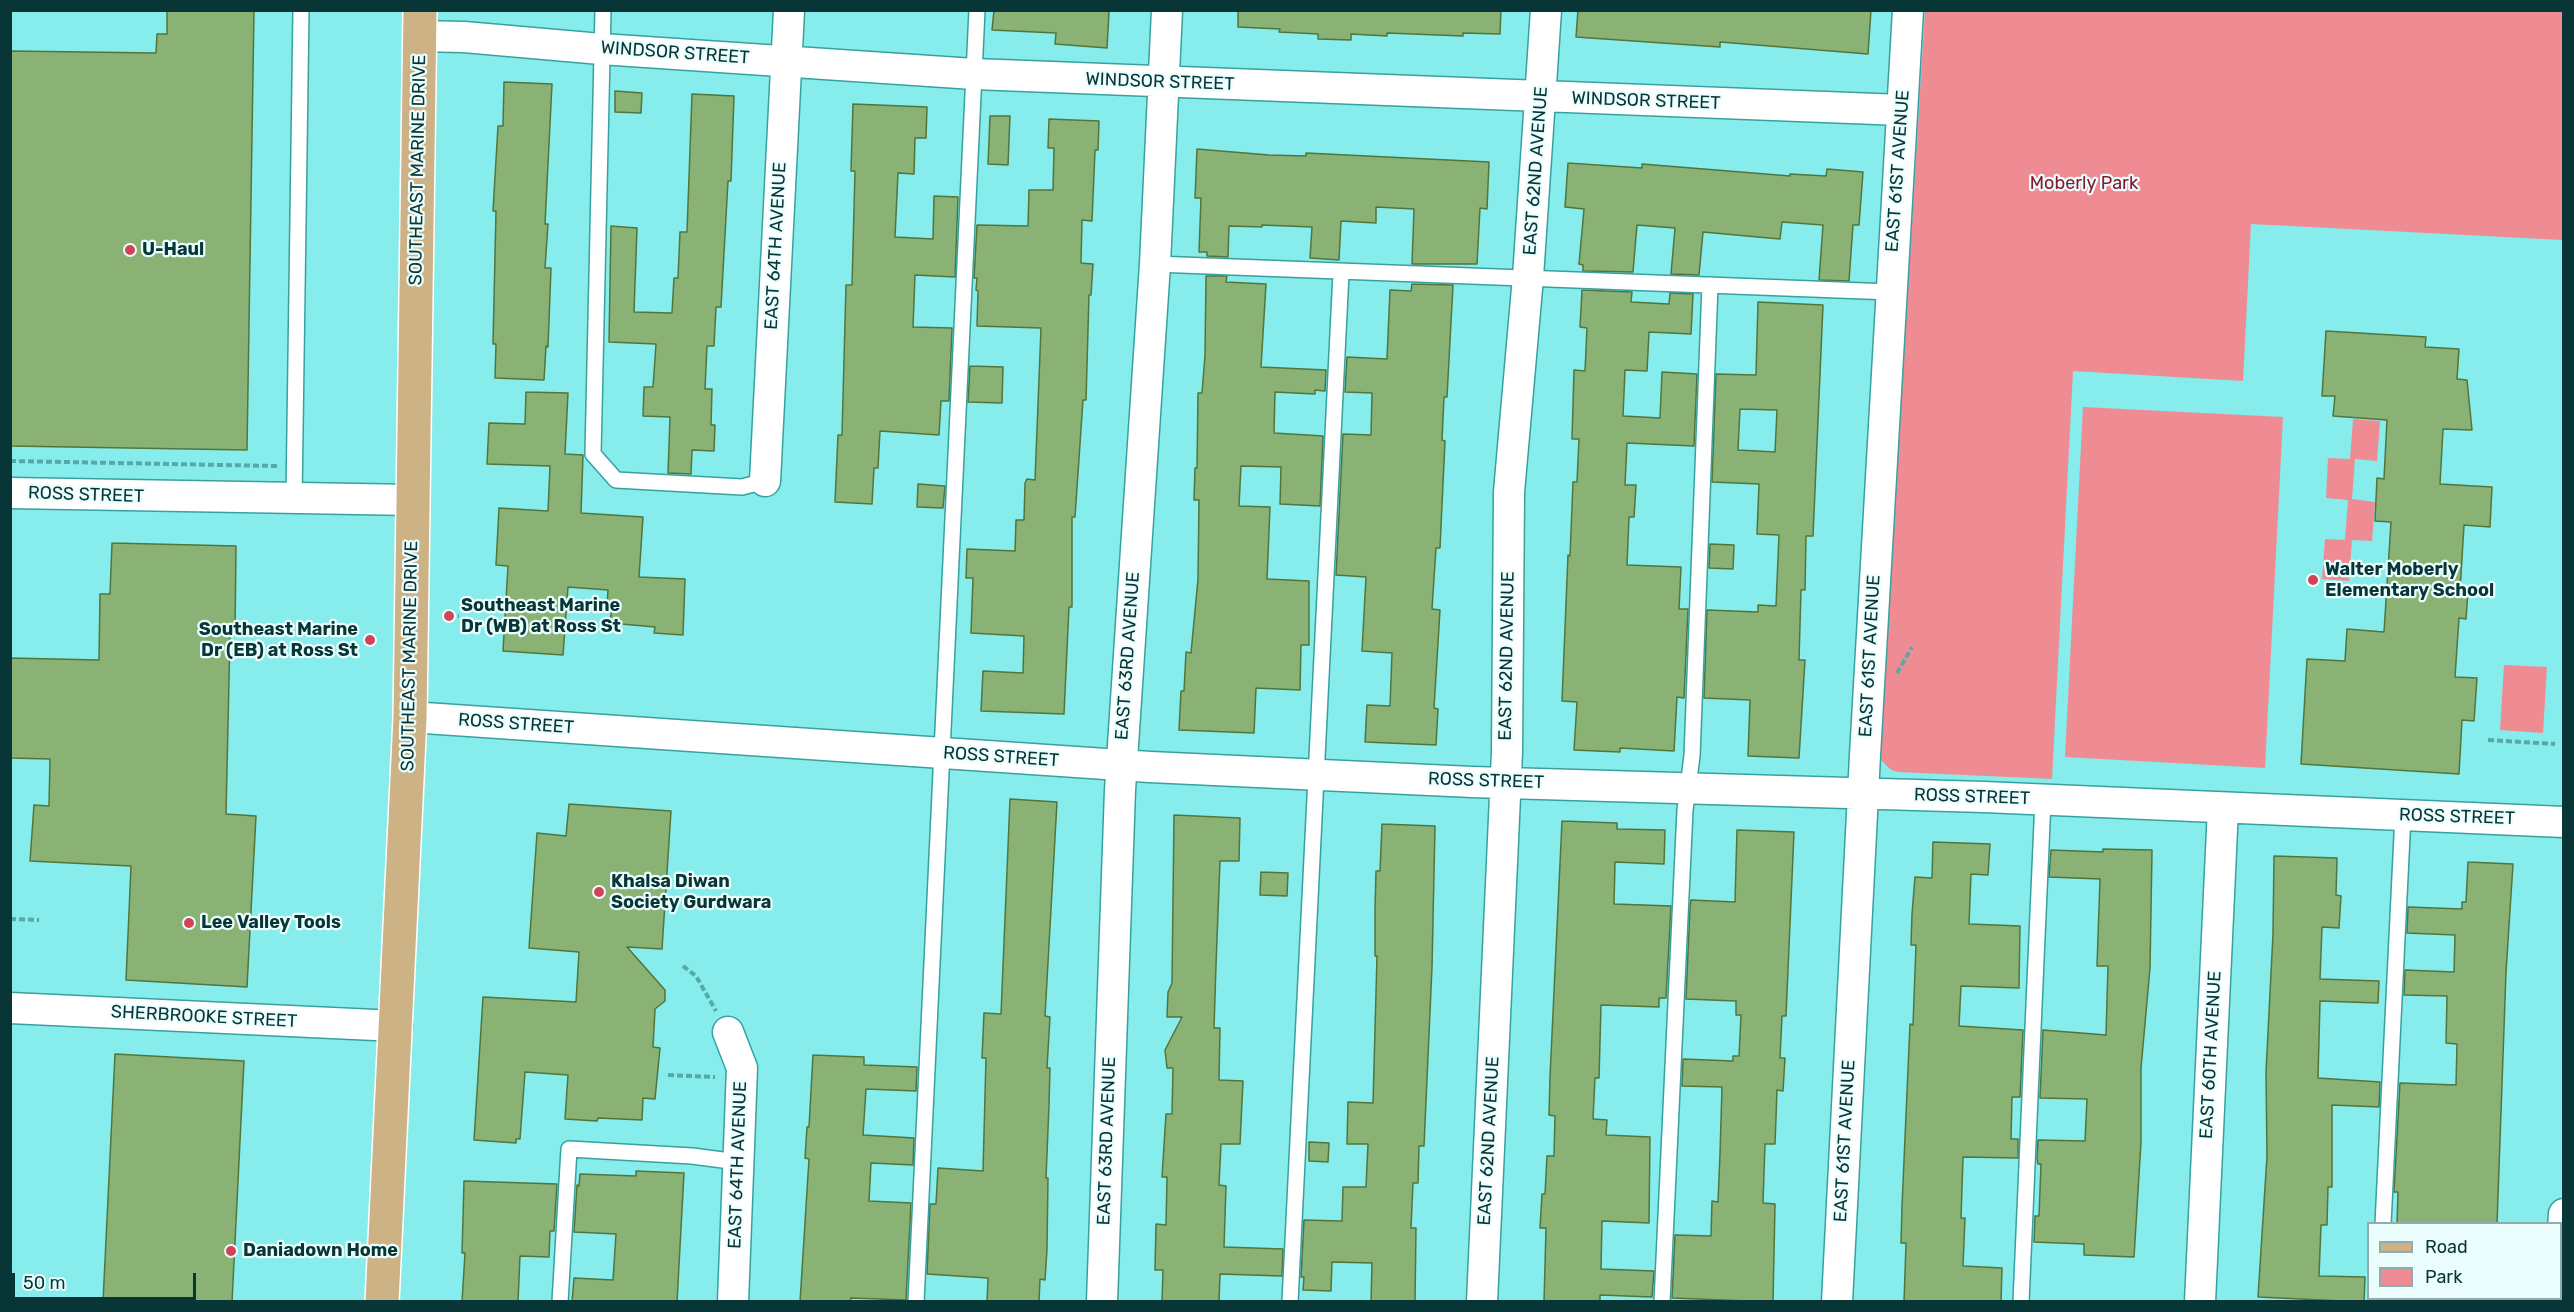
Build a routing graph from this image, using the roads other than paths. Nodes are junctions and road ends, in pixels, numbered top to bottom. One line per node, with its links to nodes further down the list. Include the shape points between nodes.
1 (301, 10): 22 (lane)
2 (603, 10): 9 (lane)
3 (789, 10): 10 (street, EAST 64TH AVENUE)
4 (977, 10): 11 (lane)
5 (1167, 10): 12 (street, EAST 63RD AVENUE)
6 (1546, 10): 13 (street, EAST 62ND AVENUE)
7 (1908, 10): 14 (street, EAST 61ST AVENUE)
8 (419, 23): 9 (street, WINDSOR STREET, via 464,37); 23 (main road, SOUTHEAST MARINE DRIVE)
9 (601, 49): 10 (street, WINDSOR STREET); 20 (lane, via 593,454 616,480 742,487)
10 (786, 61): 11 (street, WINDSOR STREET); 20 (street, EAST 64TH AVENUE)
11 (974, 74): 12 (street, WINDSOR STREET); 25 (lane)
12 (1163, 82): 13 (street, WINDSOR STREET); 15 (street, EAST 63RD AVENUE)
13 (1541, 97): 14 (street, WINDSOR STREET); 17 (street, EAST 62ND AVENUE)
14 (1902, 110): 19 (street, EAST 61ST AVENUE)
15 (1155, 264): 16 (lane); 26 (street, EAST 63RD AVENUE)
16 (1341, 273): 17 (lane); 27 (lane)
17 (1528, 277): 18 (lane); 28 (street, EAST 62ND AVENUE, via 1509,492)
18 (1710, 285): 19 (lane); 29 (lane)
19 (1891, 291): 30 (street, EAST 61ST AVENUE)
20 (765, 481)
21 (10, 493): 22 (street, ROSS STREET)
22 (294, 499): 23 (street, ROSS STREET)
23 (414, 500): 24 (main road, SOUTHEAST MARINE DRIVE)
24 (410, 717): 25 (street, ROSS STREET); 36 (main road, SOUTHEAST MARINE DRIVE)
25 (942, 753): 26 (street, ROSS STREET); 45 (lane)
26 (1121, 765): 27 (street, ROSS STREET); 46 (street, EAST 63RD AVENUE)
27 (1317, 774): 28 (street, ROSS STREET); 47 (lane)
28 (1505, 783): 29 (street, ROSS STREET); 48 (street, EAST 62ND AVENUE)
29 (1688, 787): 30 (street, ROSS STREET); 49 (lane)
30 (1863, 793): 31 (street, ROSS STREET); 50 (street, EAST 61ST AVENUE)
31 (2043, 800): 32 (street, ROSS STREET); 51 (lane)
32 (2223, 808): 33 (street, ROSS STREET); 52 (street, EAST 60TH AVENUE)
33 (2403, 815): 34 (street, ROSS STREET); 40 (lane)
34 (2564, 822)
35 (10, 1008): 36 (street, SHERBROOKE STREET)
36 (397, 1026): 42 (main road, SOUTHEAST MARINE DRIVE)
37 (728, 1032): 38 (street, EAST 64TH AVENUE, via 742,1068)
38 (738, 1162): 43 (lane, via 569,1149); 44 (street, EAST 64TH AVENUE)
39 (2564, 1214): 41 (street)
40 (2383, 1222)
41 (2563, 1230)
42 (382, 1302)
43 (560, 1302)
44 (733, 1302)
45 (916, 1302)
46 (1102, 1302)
47 (1290, 1302)
48 (1482, 1302)
49 (1662, 1302)
50 (1838, 1302)
51 (2021, 1302)
52 (2200, 1302)

